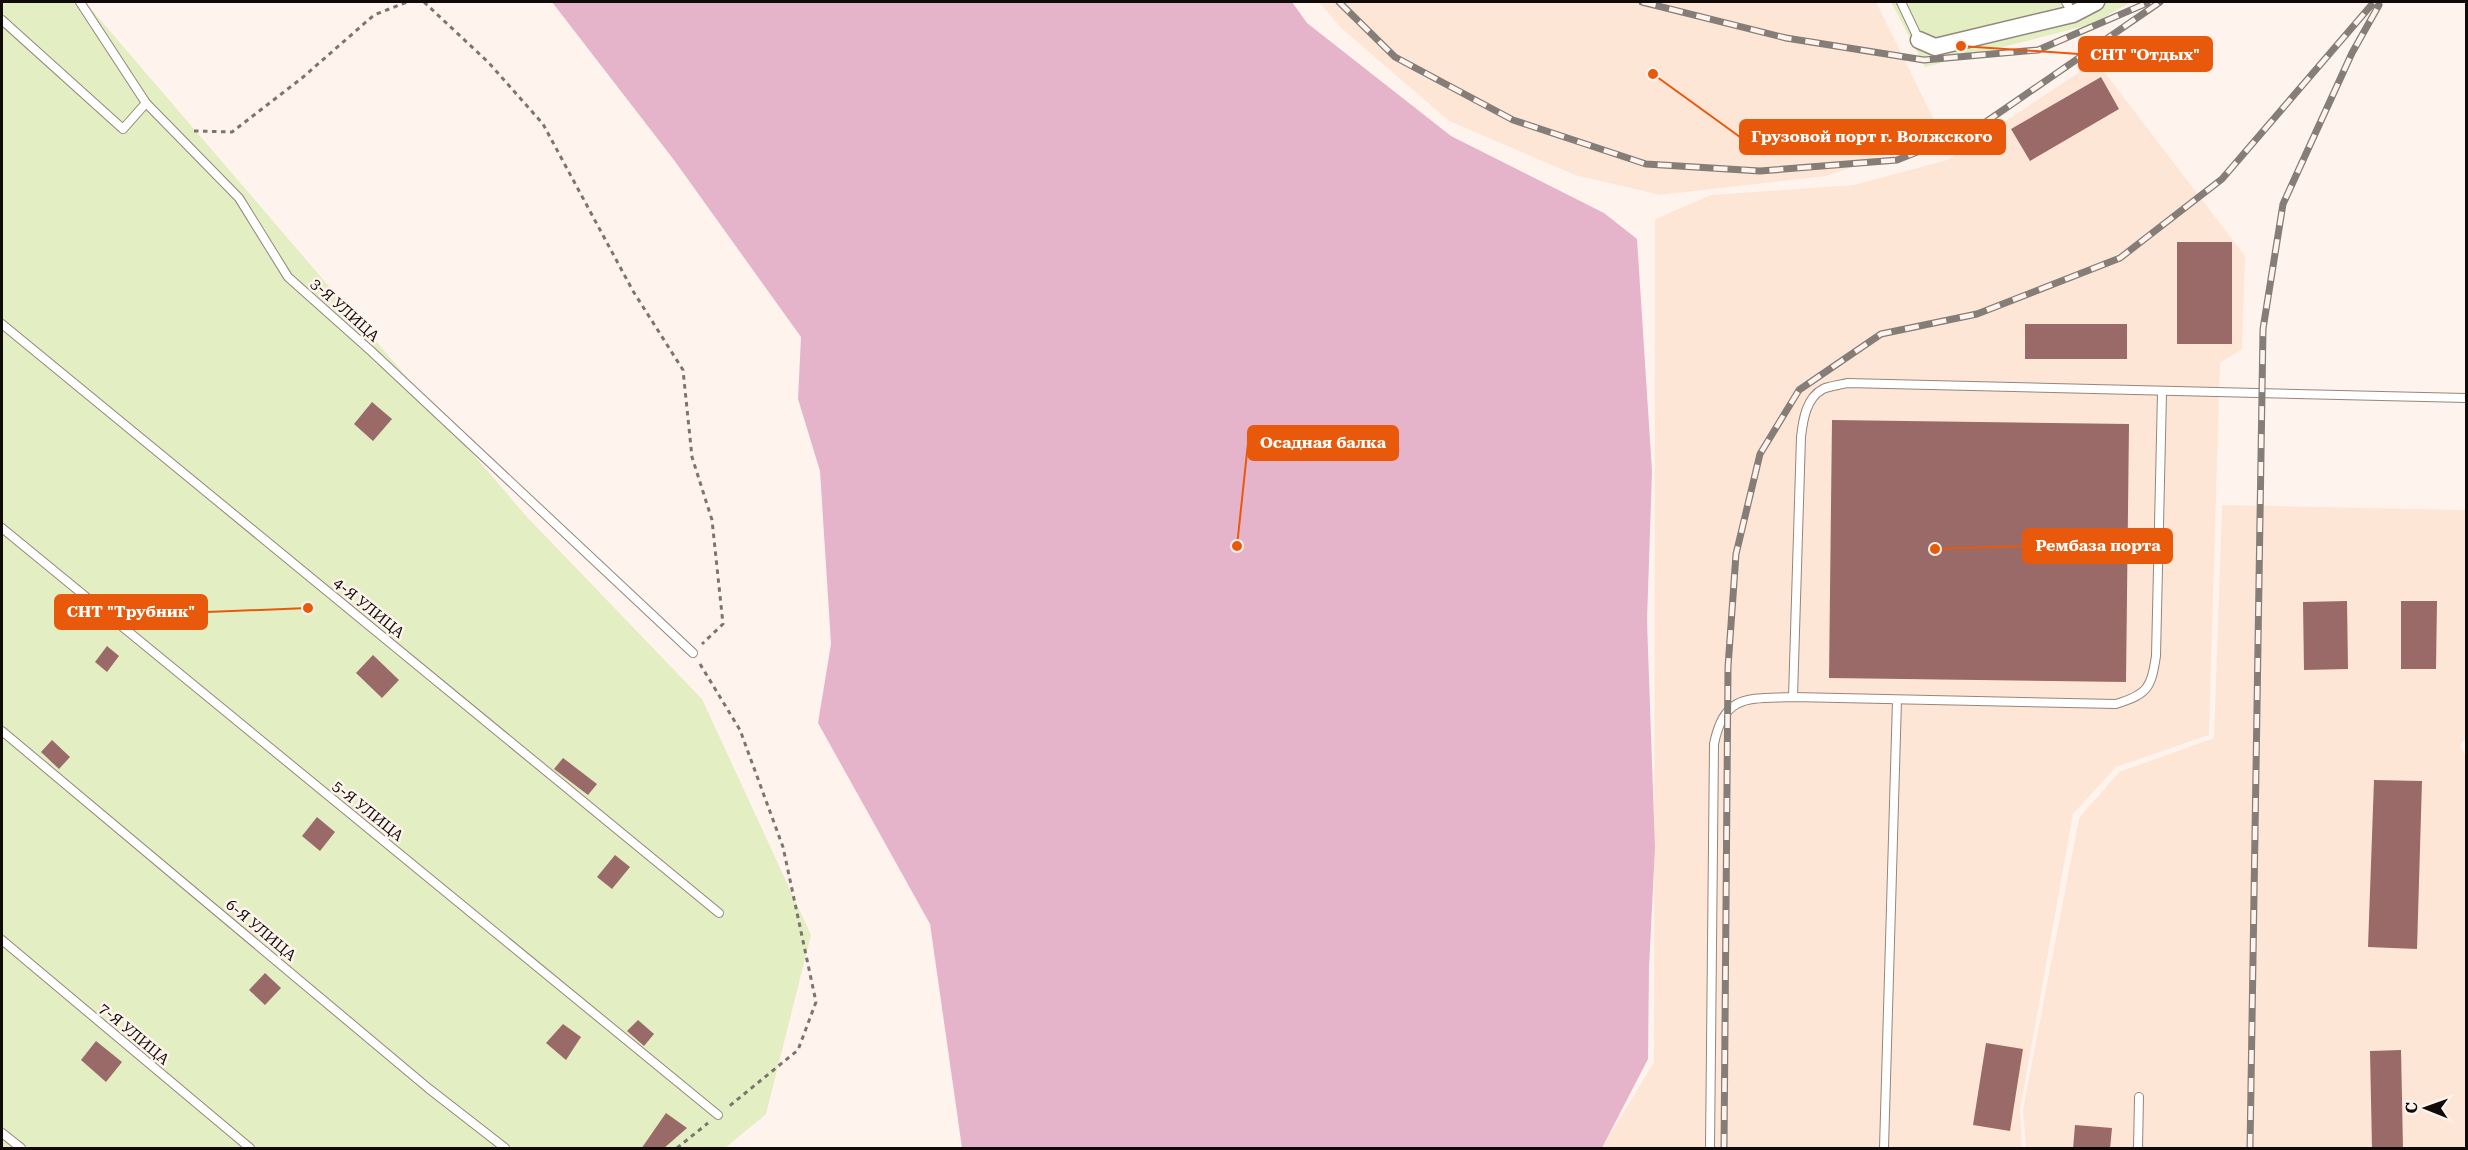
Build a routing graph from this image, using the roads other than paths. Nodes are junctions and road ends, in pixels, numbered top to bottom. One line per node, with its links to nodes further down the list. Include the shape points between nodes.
1 (80, 2): 7 (lane, 3-Я УЛИЦА)
2 (1901, 2): 6 (lane)
3 (2096, 2): 4 (street)
4 (2069, 8): 6 (street, via 1935,47)
5 (2, 20): 7 (lane, via 123,129)
6 (1919, 40)
7 (146, 103): 12 (lane, 3-Я УЛИЦА, via 239,198 288,277)
8 (2, 324): 16 (lane, 4-Я УЛИЦА)
9 (2162, 393): 10 (lane); 13 (lane, via 1847,383 1823,389 1812,399 1803,417 1801,437); 14 (lane, via 2156,656 2152,682 2142,692 2116,704)
10 (2466, 398)
11 (2, 528): 19 (lane, 5-Я УЛИЦА)
12 (693, 653)
13 (1793, 697): 14 (lane); 24 (lane, via 1737,703 1718,724 1714,744)
14 (1897, 700): 25 (lane)
15 (2, 731): 23 (lane, 6-Я УЛИЦА)
16 (719, 913)
17 (2, 940): 22 (lane, 7-Я УЛИЦА)
18 (2139, 1097): 26 (lane)
19 (718, 1115)
20 (2, 1133): 21 (lane)
21 (21, 1149)
22 (250, 1149)
23 (505, 1149)
24 (1710, 1149)
25 (1884, 1149)
26 (2138, 1149)

